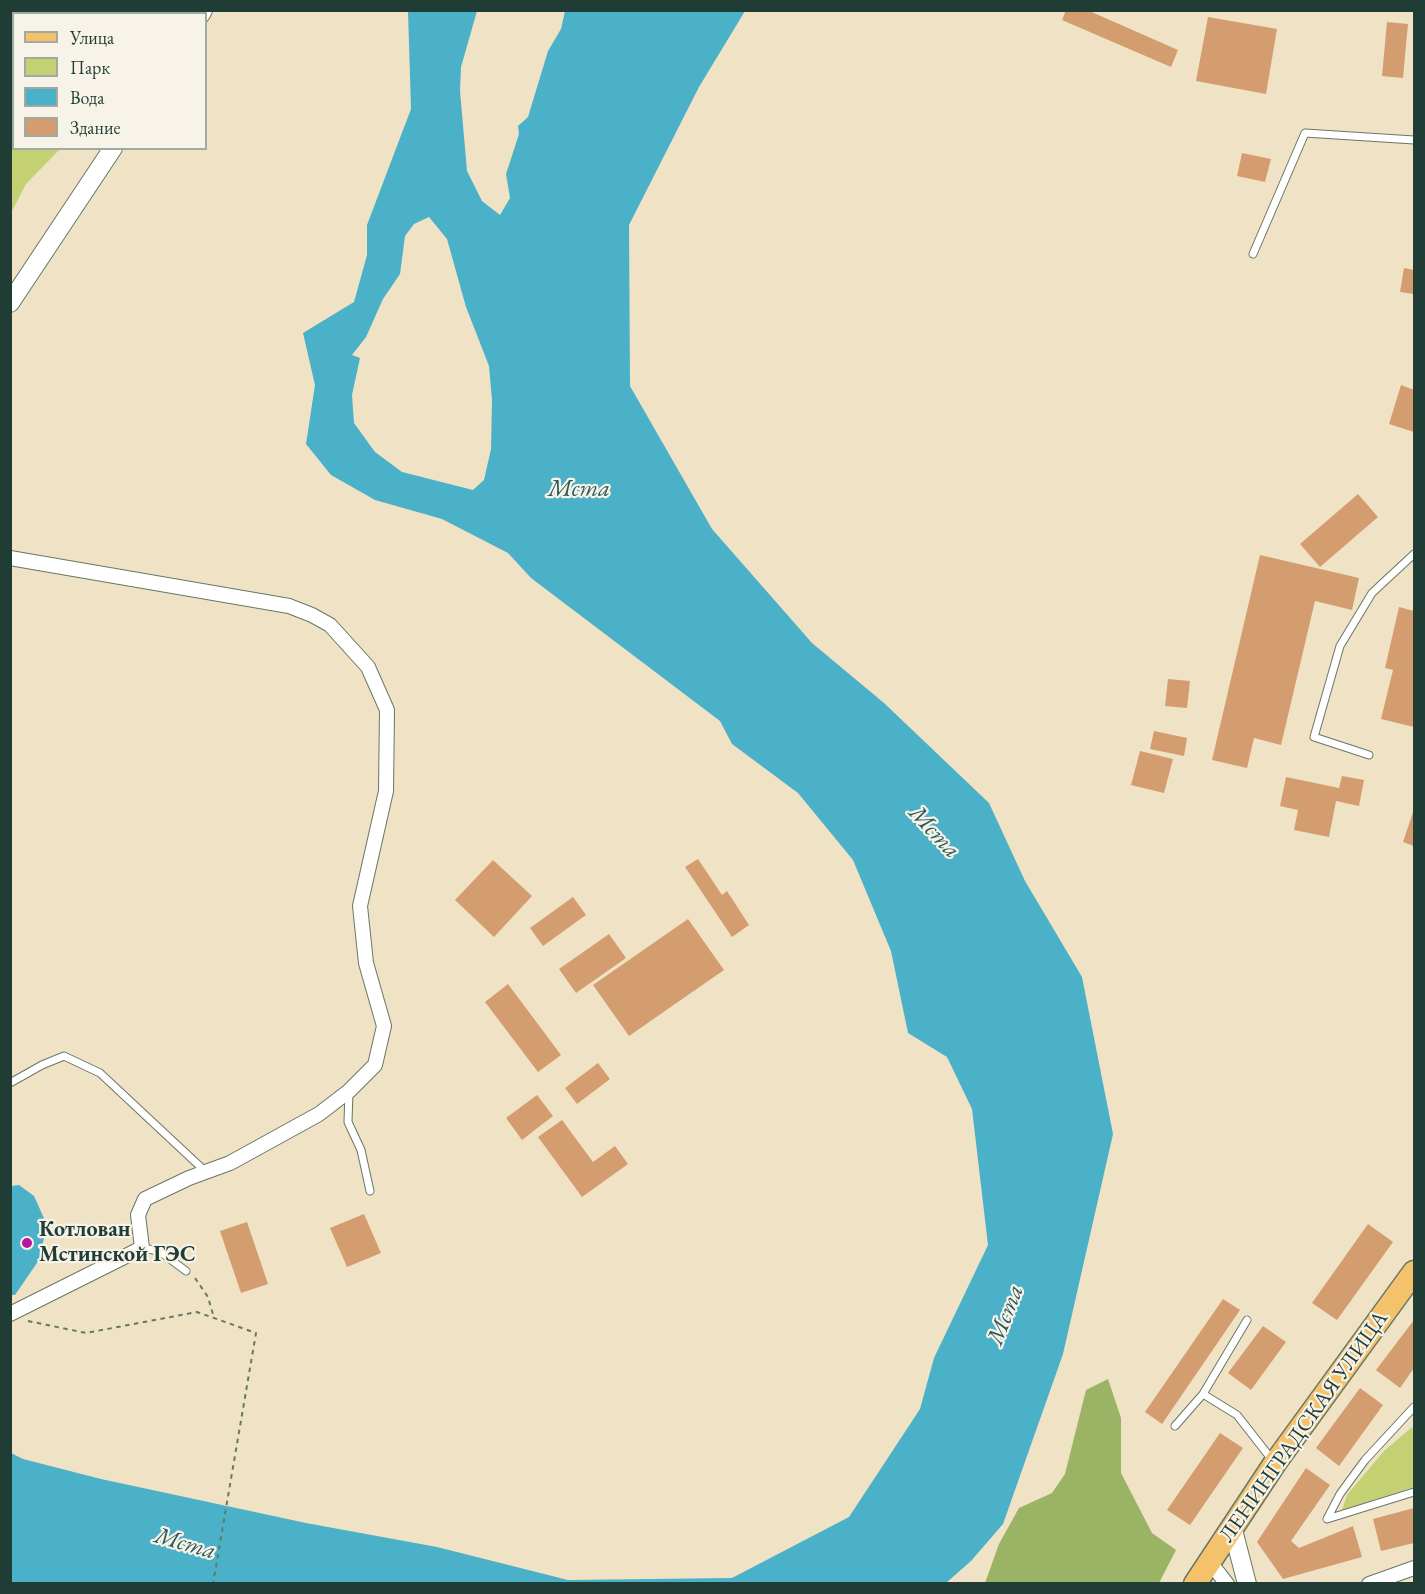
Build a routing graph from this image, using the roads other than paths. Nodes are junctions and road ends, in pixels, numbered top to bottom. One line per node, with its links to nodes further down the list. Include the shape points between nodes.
1 (1414, 140): 3 (lane, via 1305,133)
2 (111, 150): 4 (street)
3 (1253, 254)
4 (10, 303)
5 (1414, 554): 7 (lane, via 1372,592 1340,646 1314,737)
6 (10, 558): 9 (street, via 289,606 330,625 368,667 387,711 386,791 360,906 366,963 384,1026 375,1065)
7 (1370, 755)
8 (10, 1083): 10 (lane, via 64,1056 100,1073)
9 (349, 1091): 10 (street, via 272,1141); 11 (lane, via 348,1122 361,1150)
10 (206, 1172): 12 (street, via 145,1199 138,1215)
11 (370, 1191)
12 (142, 1248): 13 (lane, via 159,1251); 15 (street)
13 (186, 1271)
14 (1414, 1272): 20 (main road, ЛЕНИНГРАДСКАЯ УЛИЦА)
15 (16, 1317)
16 (1247, 1320): 17 (lane)
17 (1203, 1394): 19 (lane); 20 (lane, via 1237,1414)
18 (1414, 1407): 21 (lane, via 1365,1460 1327,1519)
19 (1175, 1426)
20 (1275, 1463): 22 (main road, ЛЕНИНГРАДСКАЯ УЛИЦА)
21 (1414, 1492)
22 (1232, 1526): 23 (main road, ЛЕНИНГРАДСКАЯ УЛИЦА); 27 (street)
23 (1209, 1561): 25 (main road, ЛЕНИНГРАДСКАЯ УЛИЦА); 26 (street)
24 (1414, 1568): 28 (street)
25 (1195, 1584)
26 (1227, 1584)
27 (1247, 1584)
28 (1369, 1584)

